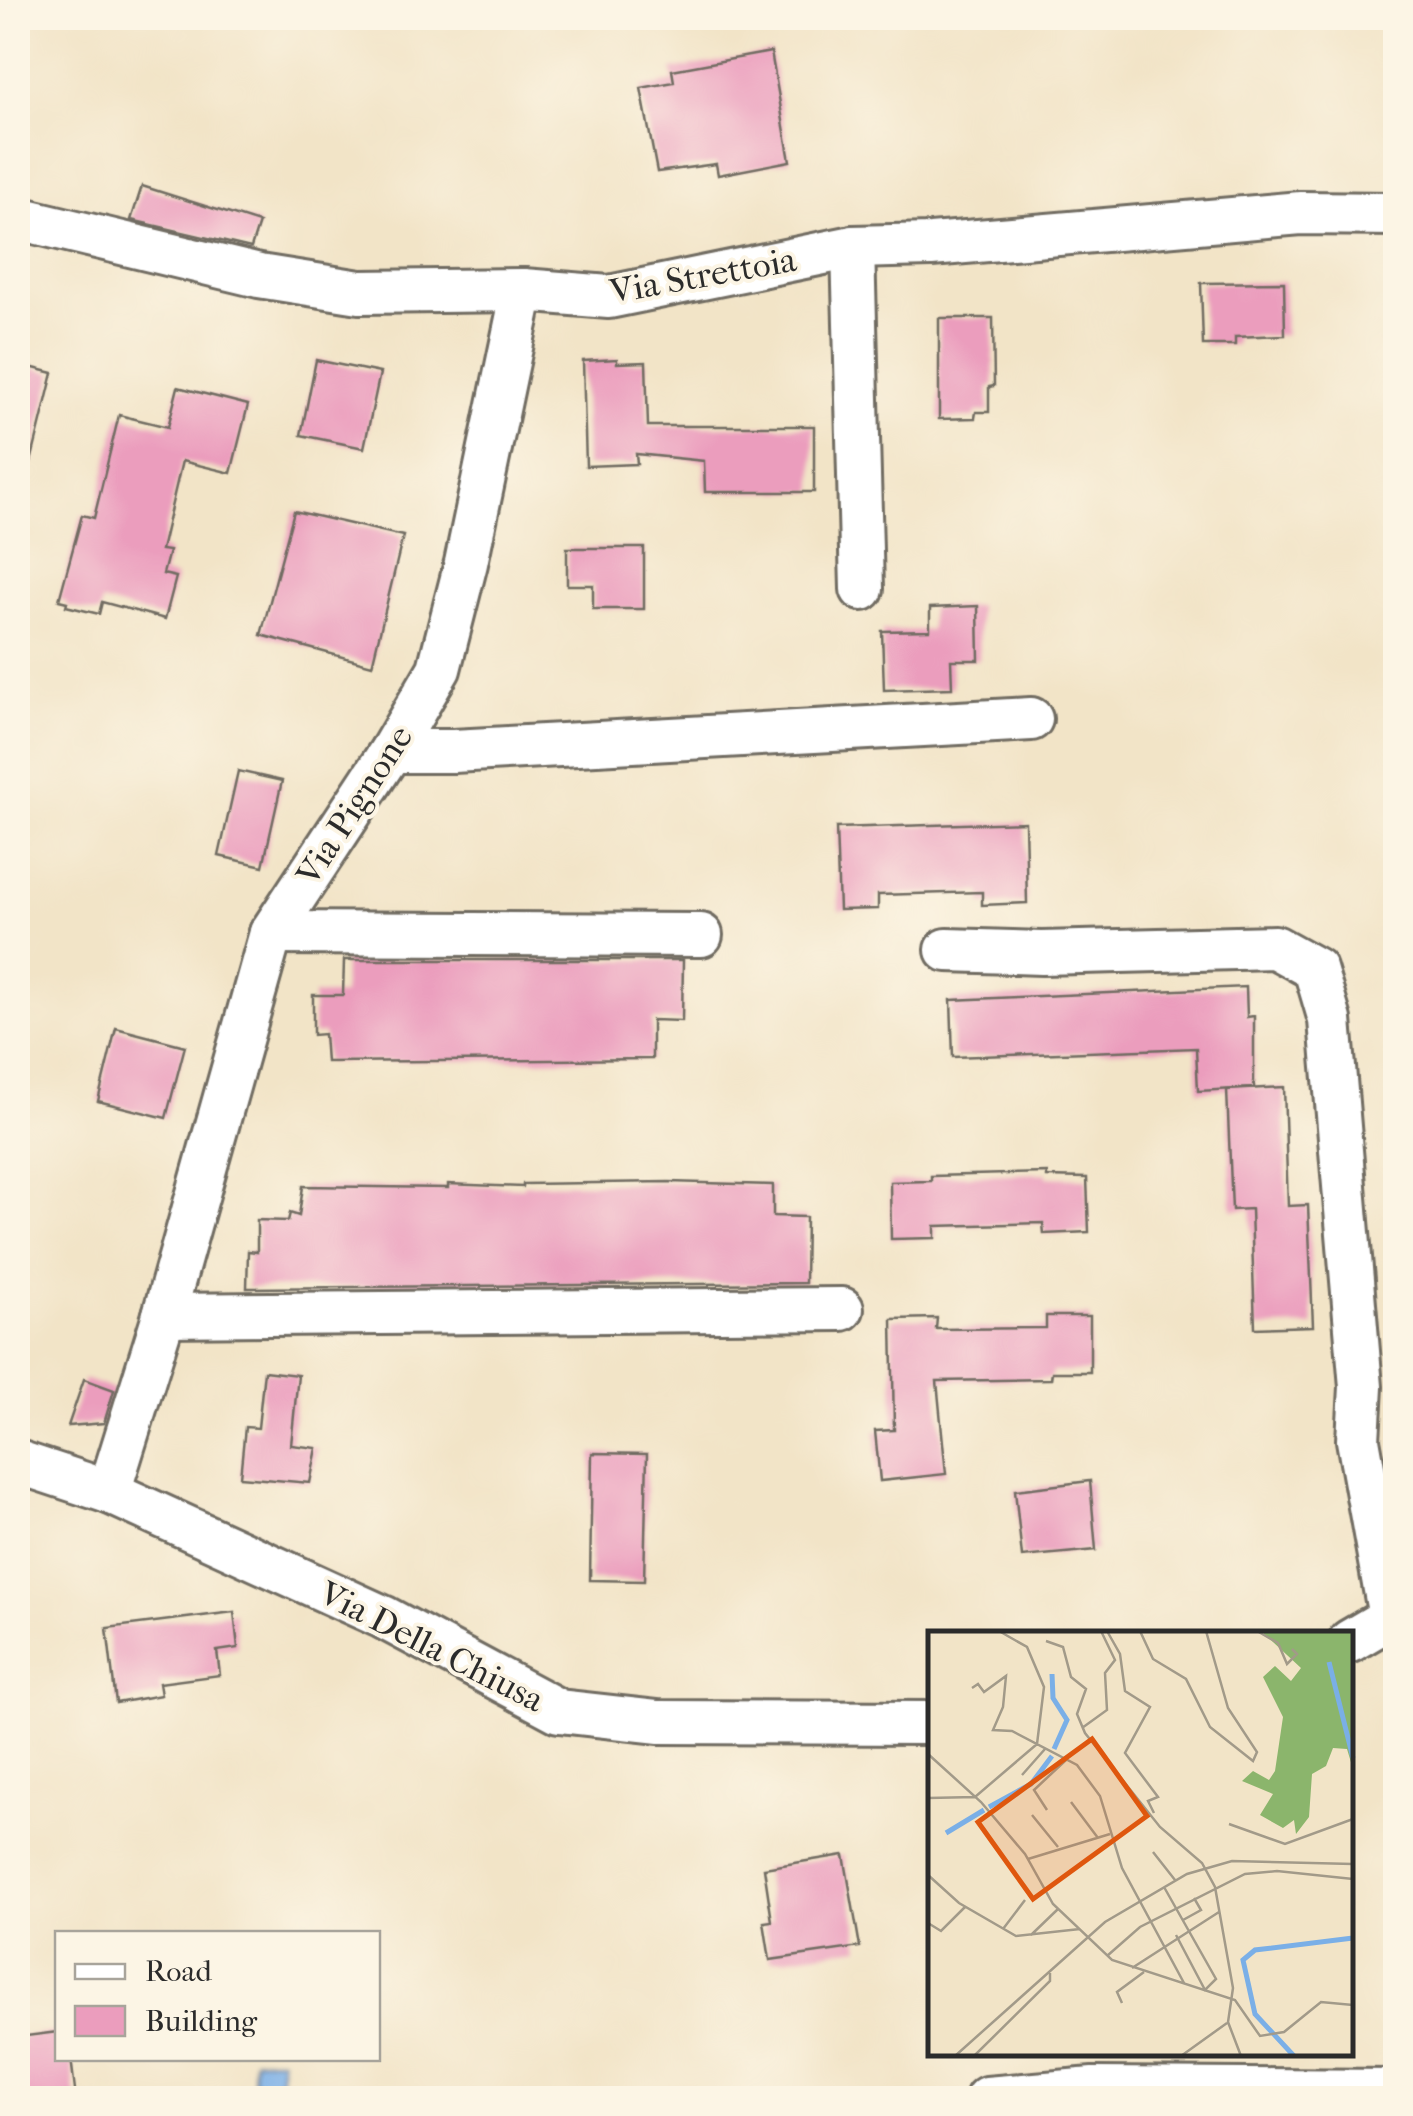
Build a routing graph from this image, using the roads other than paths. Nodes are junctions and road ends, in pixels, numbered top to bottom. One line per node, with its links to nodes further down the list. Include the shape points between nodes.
1 (1396, 214): 3 (street, Via Strettoia, via 1300,213)
2 (18, 218): 4 (street, Via Strettoia, via 259,276 360,292)
3 (853, 247): 4 (street, Via Strettoia, via 609,296); 5 (street)
4 (523, 290): 7 (street, Via Pignone, via 439,669)
5 (862, 589)
6 (1031, 718): 7 (street)
7 (392, 751): 8 (street, Via Pignone)
8 (271, 934): 9 (street); 12 (street, Via Pignone)
9 (701, 935)
10 (947, 950): 15 (street, via 1275,947 1316,969 1330,1020 1361,1387 1358,1440)
11 (842, 1309): 12 (street)
12 (164, 1315): 14 (street, Via Pignone)
13 (18, 1462): 14 (street, Via Della Chiusa)
14 (109, 1492): 17 (street, Via Della Chiusa, via 383,1617 559,1711 658,1722)
15 (1393, 1616): 16 (street)
16 (1353, 1638)
17 (928, 1723)
18 (1396, 2091): 19 (street, via 1093,2089)
19 (987, 2098)

